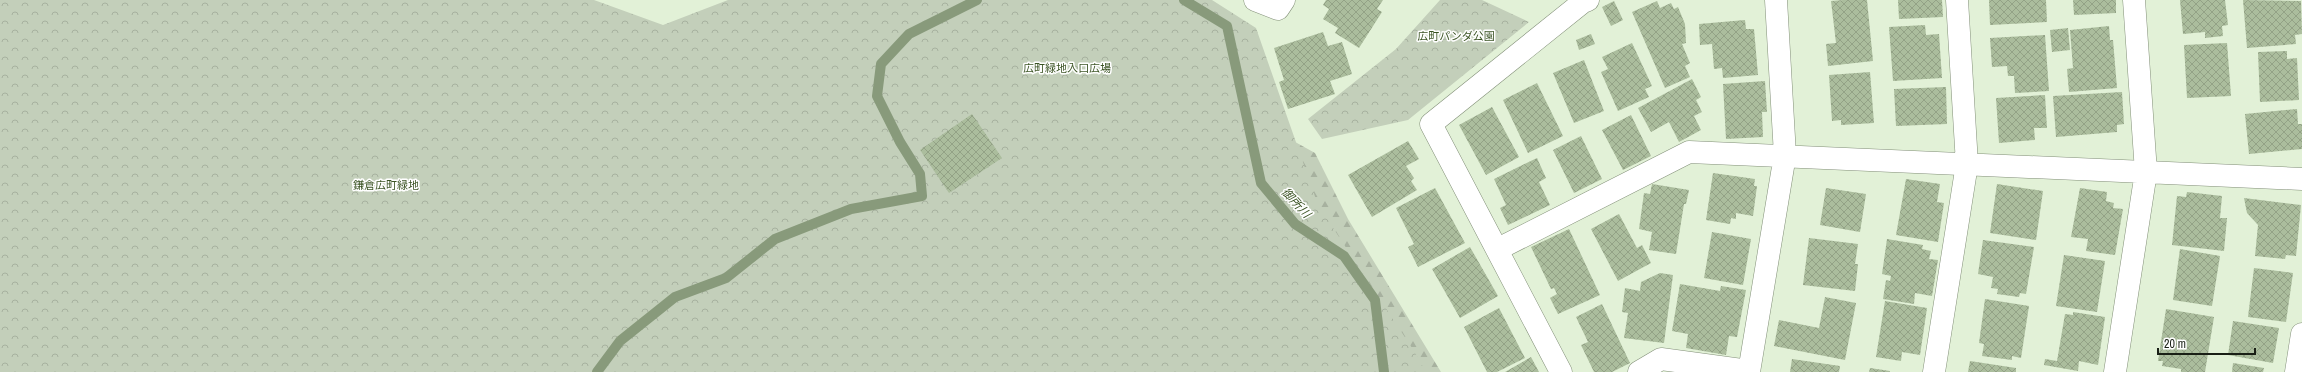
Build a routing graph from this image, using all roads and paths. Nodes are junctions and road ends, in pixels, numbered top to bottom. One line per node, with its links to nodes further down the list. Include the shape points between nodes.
1 (1255, 0): 2 (street, via 1278,9)
2 (1284, 0)
3 (1588, 0): 11 (street, via 1430,124)
4 (1776, 0): 7 (street)
5 (1957, 0): 8 (street)
6 (2134, 0): 9 (street)
7 (1785, 155): 8 (street); 11 (street, via 1689,152); 15 (street)
8 (1967, 164): 9 (street); 16 (street)
9 (2146, 172): 10 (street); 17 (street)
10 (2302, 179)
11 (1498, 249): 13 (street)
12 (2302, 334): 18 (street)
13 (1561, 372)
14 (1639, 372): 15 (street, via 1661,359)
15 (1749, 372)
16 (1934, 372)
17 (2115, 372)
18 (2296, 372)

